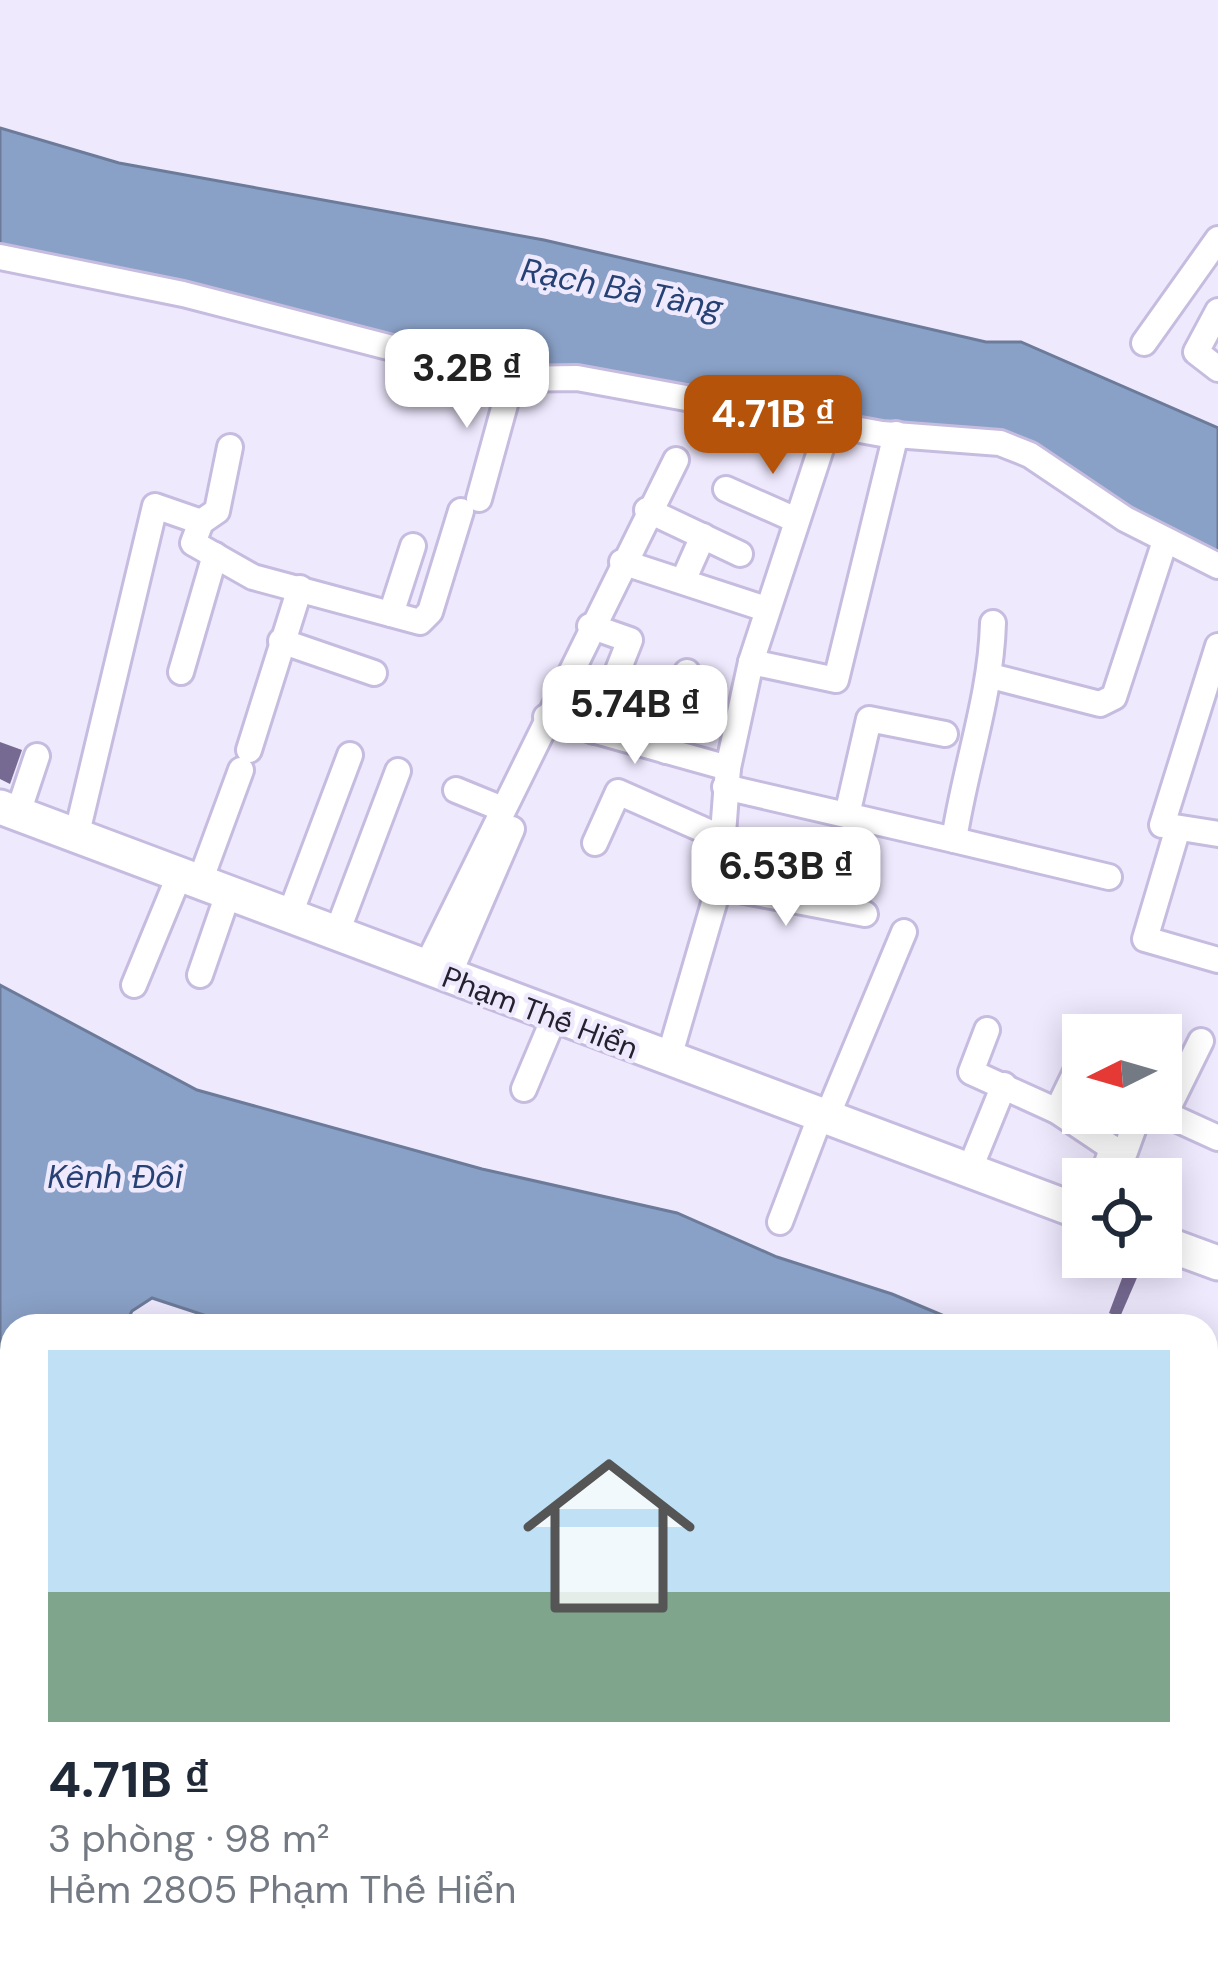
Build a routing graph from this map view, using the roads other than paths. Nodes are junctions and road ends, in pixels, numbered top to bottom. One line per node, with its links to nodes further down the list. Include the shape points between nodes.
1 (1218, 239): 4 (street)
2 (0, 257): 6 (street, via 293,321)
3 (1218, 311): 5 (street, via 1196,352)
4 (1144, 343)
5 (1218, 370)
6 (512, 380): 7 (street, via 577,378); 25 (street, via 426,620)
7 (830, 421): 8 (street); 13 (street)
8 (896, 434): 16 (street, via 1000,443); 30 (street, via 836,680)
9 (230, 447): 14 (street, via 218,511)
10 (676, 460): 12 (street)
11 (726, 489): 13 (street)
12 (647, 510): 15 (street); 20 (street)
13 (796, 520): 24 (street)
14 (201, 522): 19 (street, via 193,543); 49 (street, via 155,506)
15 (703, 536): 18 (street); 22 (street)
16 (1165, 541): 21 (street); 34 (street, via 1114,697 1100,704)
17 (412, 546): 25 (street)
18 (740, 554)
19 (215, 555): 23 (street); 31 (street)
20 (622, 562): 22 (street); 27 (street)
21 (1218, 566)
22 (683, 581): 24 (street)
23 (300, 589): 25 (street); 28 (street)
24 (766, 609): 30 (street)
25 (391, 614)
26 (993, 623): 34 (street)
27 (590, 626): 35 (street); 36 (street, via 630,640)
28 (281, 640): 33 (street); 54 (street)
29 (1218, 646): 47 (street, via 1162,825)
30 (751, 662): 42 (street)
31 (181, 672)
32 (687, 672): 38 (street)
33 (374, 673)
34 (991, 676): 51 (street, via 966,759)
35 (546, 717): 36 (street); 46 (street)
36 (594, 730): 38 (street)
37 (946, 734): 45 (street, via 869,719)
38 (665, 751): 42 (street)
39 (350, 755): 57 (street)
40 (37, 756): 44 (street)
41 (398, 771): 59 (street)
42 (726, 777): 45 (street); 50 (street)
43 (456, 790): 46 (street)
44 (9, 810): 49 (main road, Phạm Thế Hiển)
45 (847, 815): 51 (street)
46 (506, 819): 61 (street)
47 (1178, 828): 48 (street); 60 (street, via 1145,939)
48 (1218, 835)
49 (76, 837): 54 (main road, Phạm Thế Hiển)
50 (722, 838): 52 (street, via 618,792); 55 (street)
51 (954, 840): 53 (street)
52 (595, 843)
53 (1108, 877)
54 (202, 885): 57 (main road, Phạm Thế Hiển); 62 (street); 63 (street)
55 (718, 886): 56 (street); 67 (street)
56 (865, 914)
57 (289, 917): 59 (main road, Phạm Thế Hiển)
58 (904, 932): 73 (street)
59 (336, 935): 61 (main road, Phạm Thế Hiển)
60 (1218, 960)
61 (436, 973): 64 (main road, Phạm Thế Hiển)
62 (200, 975)
63 (134, 985)
64 (554, 1018): 67 (main road, Phạm Thế Hiển); 70 (street)
65 (987, 1030): 69 (street, via 971,1072)
66 (1201, 1040): 68 (street)
67 (668, 1061): 73 (main road, Phạm Thế Hiển)
68 (1182, 1070)
69 (1004, 1085): 72 (street); 79 (street)
70 (524, 1090)
71 (1062, 1101): 72 (street)
72 (1057, 1111): 77 (street)
73 (823, 1118): 79 (main road, Phạm Thế Hiển); 81 (street)
74 (1182, 1124): 76 (street)
75 (1139, 1134): 77 (street, via 1125,1152)
76 (1218, 1138)
77 (1112, 1148): 78 (street)
78 (1109, 1158)
79 (969, 1171): 80 (main road, Phạm Thế Hiển)
80 (1062, 1205)
81 (780, 1222)
82 (1182, 1250): 83 (main road)
83 (1218, 1263)

